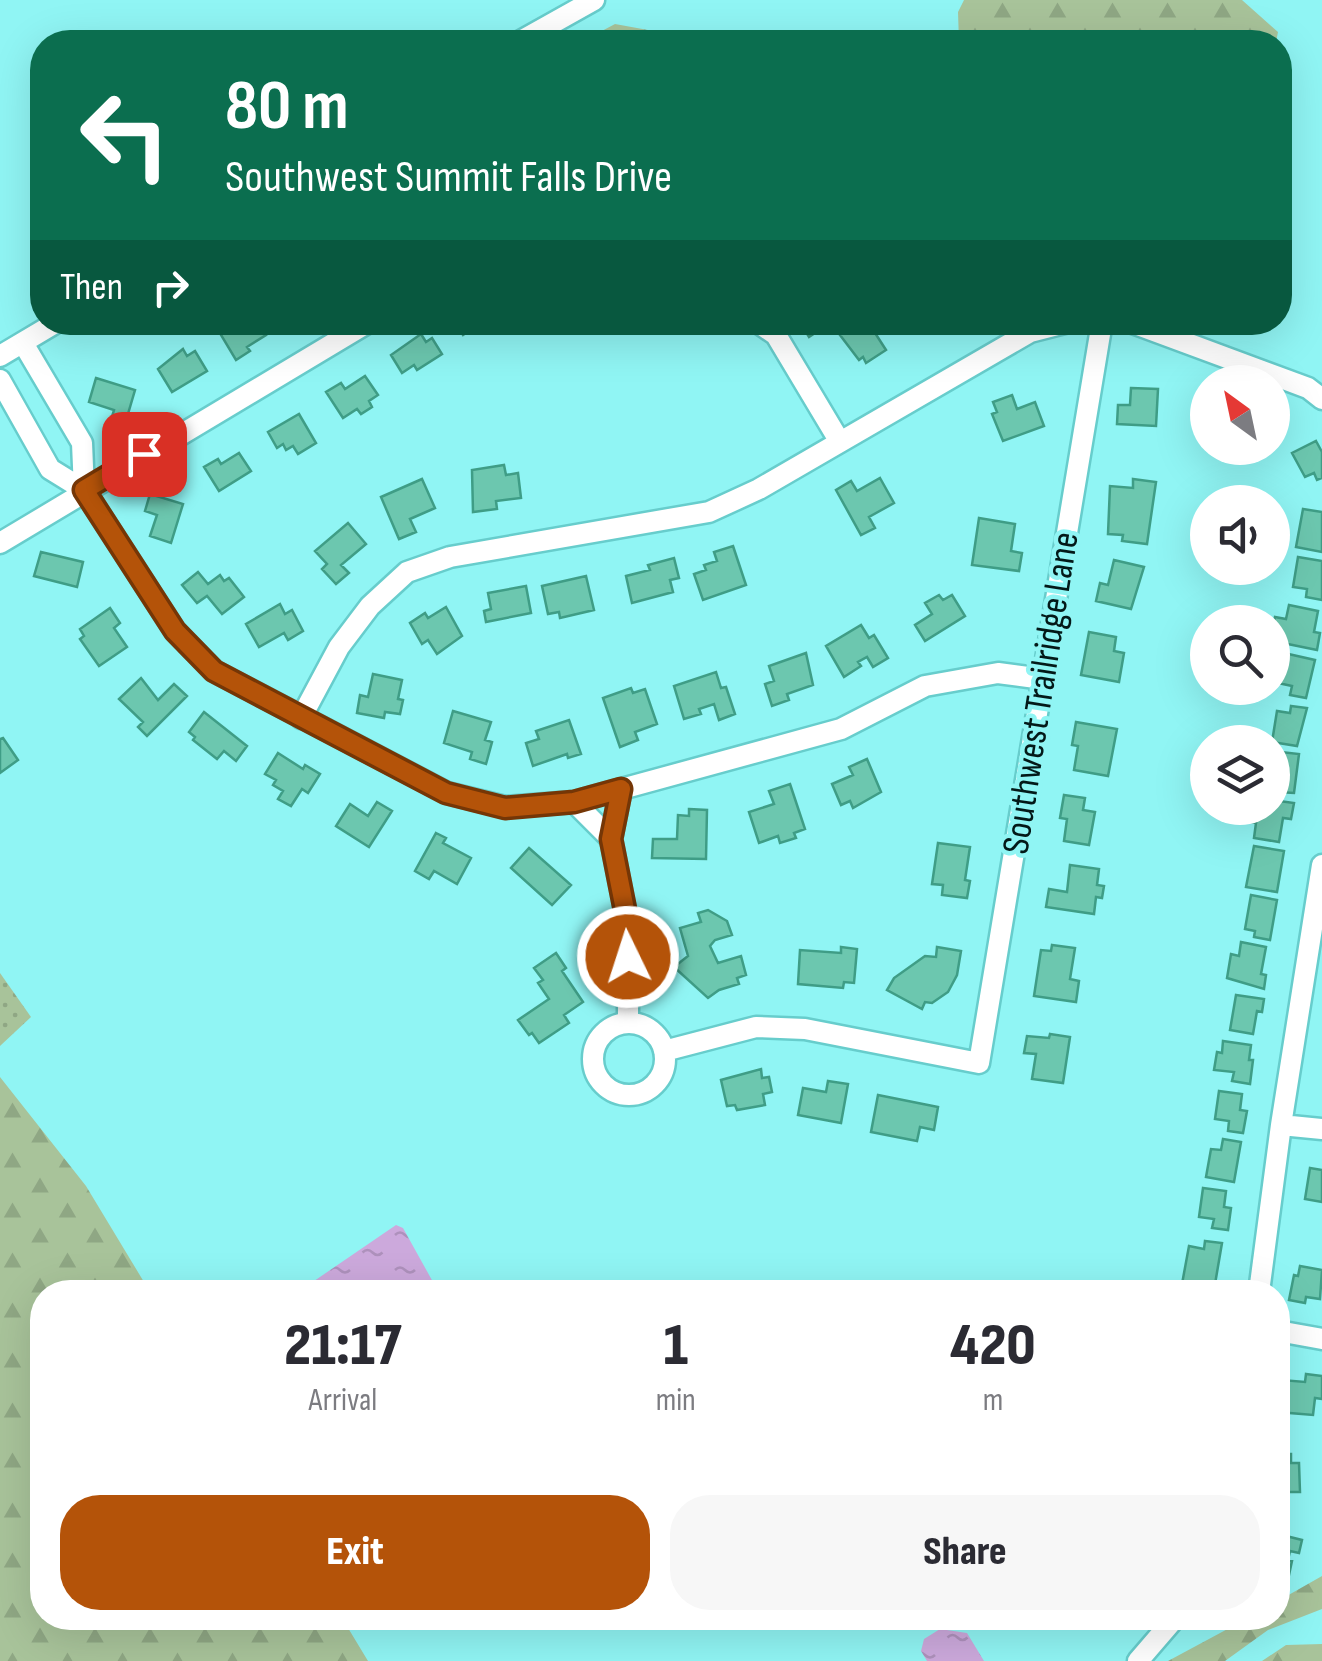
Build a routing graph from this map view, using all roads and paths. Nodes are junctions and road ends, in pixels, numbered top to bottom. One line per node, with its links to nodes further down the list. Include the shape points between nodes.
1 (594, 0): 2 (street)
2 (540, 30)
3 (36, 335): 9 (street)
4 (347, 335): 14 (street)
5 (776, 335): 13 (street)
6 (1025, 335): 13 (street)
7 (1100, 335): 16 (street, Southwest Trailridge Lane)
8 (1165, 335): 12 (street)
9 (23, 343): 10 (street); 14 (street, via 82,443)
10 (0, 356)
11 (0, 380): 14 (street, via 50,469)
12 (1322, 399)
13 (840, 442): 17 (street, via 709,512 450,557 407,572 339,647)
14 (84, 490): 15 (street); 17 (street, via 175,631 214,671)
15 (0, 543)
16 (1043, 680): 18 (street, via 998,673 925,686 841,729); 24 (street, Southwest Trailridge Lane, via 979,1063 805,1029 756,1027)
17 (301, 718): 19 (street, via 446,793 505,808)
18 (621, 789): 19 (street); 20 (street)
19 (574, 802): 20 (street)
20 (611, 839): 23 (street, via 628,925)
21 (1322, 866): 22 (street)
22 (1316, 935): 25 (street)
23 (628, 1023): 24 (street, via 652,1030); 24 (street, via 599,1040 594,1062 603,1083 623,1094 646,1090 662,1074)
24 (664, 1051)
25 (1281, 1125): 26 (street); 27 (street)
26 (1322, 1129)
27 (1261, 1280)
28 (1290, 1333): 29 (street)
29 (1322, 1339)
30 (1165, 1630): 31 (street)
31 (1138, 1661)

